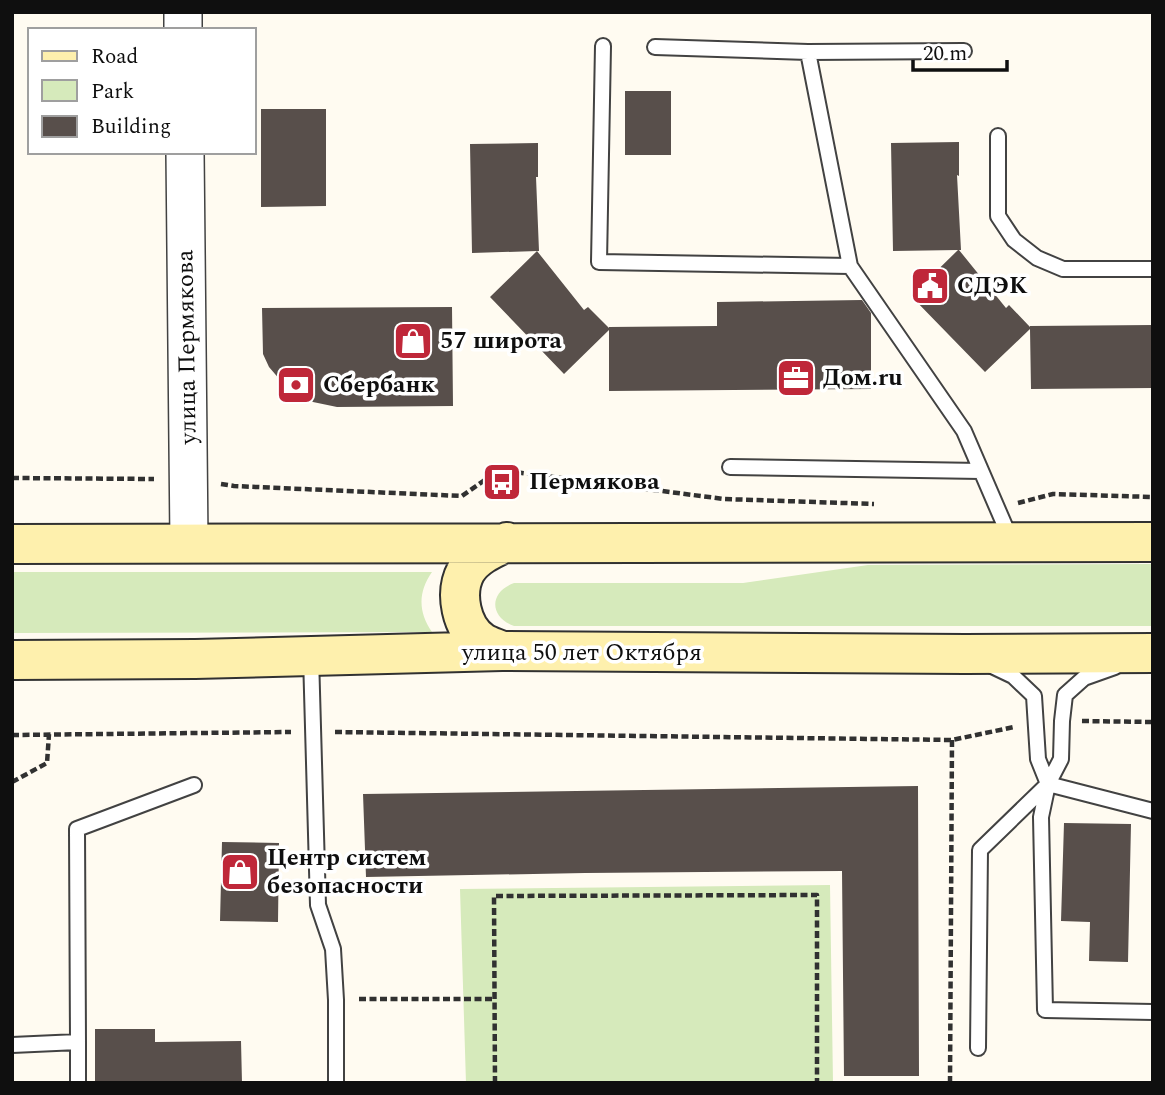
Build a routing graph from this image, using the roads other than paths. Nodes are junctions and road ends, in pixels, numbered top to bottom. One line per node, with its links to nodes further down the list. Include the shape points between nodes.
1 (603, 46): 7 (lane, via 599,262)
2 (654, 47): 4 (lane)
3 (964, 51): 4 (lane)
4 (808, 52): 7 (lane)
5 (998, 136): 8 (lane, via 998,216 1014,240 1037,258 1063,269)
6 (185, 154): 12 (street, улица Пермякова)
7 (850, 266): 10 (lane, via 964,431)
8 (1153, 269)
9 (730, 467): 10 (lane)
10 (981, 471): 11 (lane)
11 (1004, 525): 13 (main road); 14 (main road)
12 (189, 542): 13 (main road); 15 (main road)
13 (507, 542): 16 (main road, via 484,553 467,571 459,596 464,621 480,641)
14 (1153, 542)
15 (12, 544)
16 (502, 651): 18 (main road, улица 50 лет Октября); 19 (main road, улица 50 лет Октября)
17 (1151, 653): 18 (main road, улица 50 лет Октября); 21 (lane, via 1084,678 1065,695 1061,759)
18 (965, 654): 21 (lane, via 1013,676 1034,696 1038,759)
19 (311, 656): 20 (main road, улица 50 лет Октября); 29 (lane, via 318,905 333,949)
20 (12, 660)
21 (1048, 784): 23 (lane); 24 (lane, via 1041,817 1045,1010); 27 (lane, via 980,850)
22 (194, 785): 25 (lane, via 77,829)
23 (1153, 811)
24 (1153, 1012)
25 (78, 1042): 26 (lane); 28 (lane)
26 (12, 1045)
27 (978, 1048)
28 (78, 1083)
29 (336, 1083)

